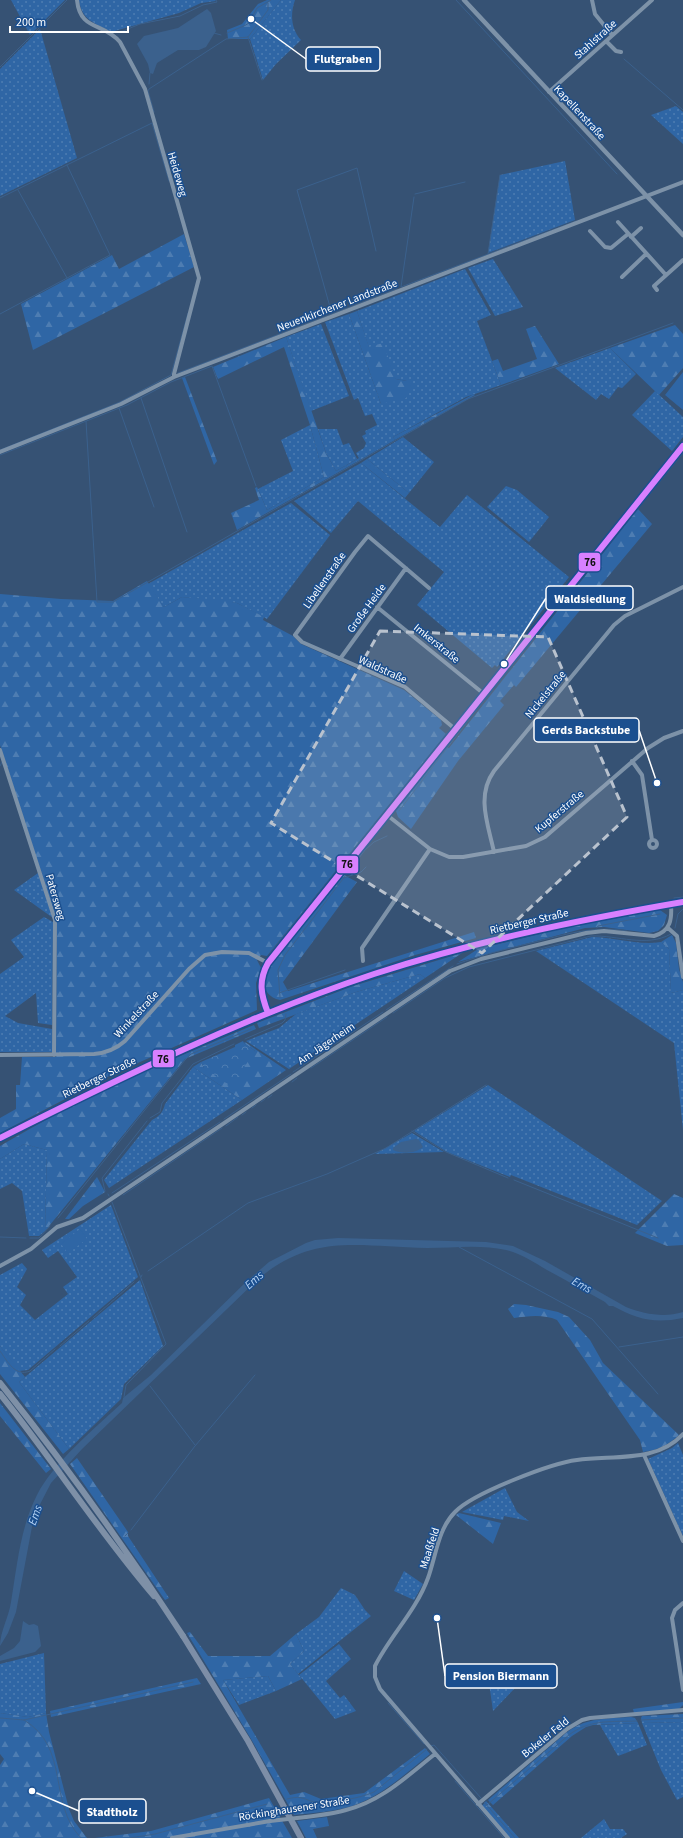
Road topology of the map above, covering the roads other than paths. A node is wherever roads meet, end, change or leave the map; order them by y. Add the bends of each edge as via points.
1 (77, 0) edge
2 (464, 0) edge
3 (592, 0) edge
4 (652, 0) edge
5 (612, 35) junction
6 (606, 41) junction
7 (621, 52) dead end
8 (549, 92) junction
9 (683, 182) edge
10 (646, 196) junction
11 (618, 222) dead end
12 (641, 228) dead end
13 (590, 231) dead end
14 (683, 235) edge
15 (629, 236) junction
16 (646, 254) junction
17 (683, 260) edge
18 (666, 275) junction
19 (622, 277) dead end
20 (657, 290) dead end
21 (174, 377) junction
22 (683, 446) edge
23 (0, 452) edge
24 (406, 568) junction
25 (683, 587) edge
26 (429, 588) dead end
27 (378, 607) junction
28 (296, 636) joint
29 (340, 659) junction
30 (484, 694) junction
31 (455, 729) junction
32 (683, 731) edge
33 (0, 750) edge
34 (632, 761) junction
35 (387, 815) junction
36 (652, 840) dead end
37 (430, 848) junction
38 (494, 852) junction
39 (683, 902) edge
40 (671, 904) junction
41 (668, 928) junction
42 (363, 960) dead end
43 (268, 963) junction
44 (683, 977) edge
45 (268, 1013) junction
46 (0, 1055) edge
47 (54, 1055) junction
48 (50, 1112) junction
49 (0, 1138) edge
50 (0, 1142) edge
51 (0, 1266) edge
52 (0, 1383) edge
53 (0, 1394) edge
54 (683, 1434) edge
55 (644, 1455) junction
56 (70, 1480) junction
57 (683, 1541) edge
58 (683, 1603) edge
59 (183, 1636) joint
60 (683, 1690) edge
61 (683, 1710) edge
62 (435, 1754) junction
63 (478, 1804) junction
64 (172, 1838) edge
65 (301, 1838) edge
66 (508, 1838) edge

1 - 21 street, Heideweg via 78,11 83,19 116,37 120,42 145,89 199,278
2 - 8 street, Kapellenstraße
3 - 5 street via 595,14
4 - 5 street, Stahlstraße
5 - 6 street, Stahlstraße
6 - 7 street
6 - 8 street, Stahlstraße
8 - 10 street, Kapellenstraße
9 - 10 street, Neuenkirchener Landstraße
10 - 14 street, Kapellenstraße
10 - 21 street, Neuenkirchener Landstraße
11 - 15 street
12 - 15 street
13 - 15 street via 605,247 611,248
15 - 16 street
16 - 18 street
16 - 19 street
17 - 18 street
18 - 20 street via 654,286
21 - 23 street, Neuenkirchener Landstraße via 121,404
22 - 30 street
24 - 26 street
24 - 27 street, Große Heide
24 - 28 street, Libellenstraße via 368,536
25 - 38 street, Nickelstraße via 614,624 494,771 486,784 483,796
27 - 29 street, Große Heide
27 - 30 street, Imkerstraße
28 - 29 street, Waldstraße via 302,642
29 - 31 street, Waldstraße via 405,688
30 - 31 street
31 - 35 street
32 - 34 street, Kupferstraße via 664,738
33 - 47 street, Patersweg via 55,920
34 - 36 street via 642,775
34 - 38 street, Kupferstraße via 545,837 526,846
35 - 37 street, Kupferstraße
35 - 43 street
37 - 38 street, Kupferstraße via 455,858
37 - 42 street via 362,948
39 - 40 main road, Rietberger Straße
40 - 41 street via 672,916
40 - 45 main road, Rietberger Straße via 573,921 499,938 368,976
41 - 44 street via 677,936
41 - 51 street, Am Jägerheim via 660,935 649,937 604,931 586,933 457,967 83,1218 61,1224 31,1249
43 - 45 street via 263,969 260,983
43 - 47 street, Winkelstraße via 249,954 222,952 205,955 192,965 118,1046 100,1054
45 - 48 main road, Rietberger Straße via 143,1066
46 - 47 street, Winkelstraße
48 - 49 main road, Rietberger Straße
48 - 50 main road, Rietberger Straße
52 - 56 highway via 53,1451
53 - 56 highway
54 - 55 street, Maaßfeld via 670,1445
55 - 57 street
55 - 62 street, Maaßfeld via 576,1460 519,1477 470,1501 455,1512 445,1525 427,1580 416,1603 377,1662 374,1671 380,1689
56 - 59 highway via 152,1587
58 - 60 street via 675,1610 672,1618
59 - 65 main road via 248,1741
61 - 63 street, Bokeler Feld via 582,1720 567,1729
62 - 63 street
62 - 64 street, Röckinghausener Straße, bridge via 390,1790 347,1810
63 - 66 street

